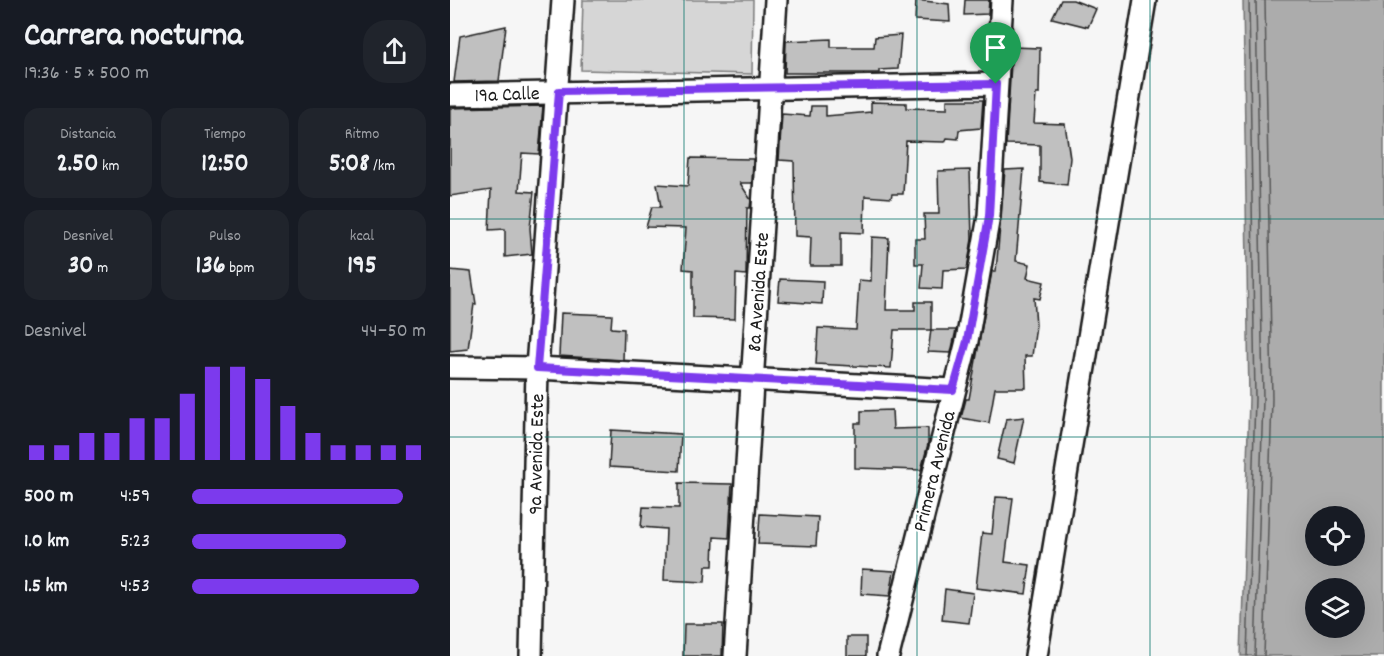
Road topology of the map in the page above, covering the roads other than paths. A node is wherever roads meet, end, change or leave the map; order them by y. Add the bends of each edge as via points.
1 (563, 0) edge
2 (776, 0) edge
3 (1002, 0) edge
4 (1145, 0) edge
5 (996, 84) junction
6 (770, 89) junction
7 (559, 91) junction
8 (450, 95) edge
9 (450, 367) edge
10 (537, 368) junction
11 (752, 380) junction
12 (953, 390) junction
13 (531, 656) edge
14 (735, 656) edge
15 (888, 656) edge
16 (1036, 656) edge

1 - 7 street, 9a Avenida Este
2 - 6 street, 8a Avenida Este
3 - 5 street, Primera Avenida
4 - 16 street
5 - 6 street, 19a Calle
5 - 12 street, Primera Avenida via 989,216 967,341
6 - 7 street, 19a Calle
6 - 11 street, 8a Avenida Este
7 - 8 street, 19a Calle
7 - 10 street, 9a Avenida Este
9 - 10 street
10 - 11 street
10 - 13 street, 9a Avenida Este
11 - 12 street
11 - 14 street, 8a Avenida Este
12 - 15 street, Primera Avenida

